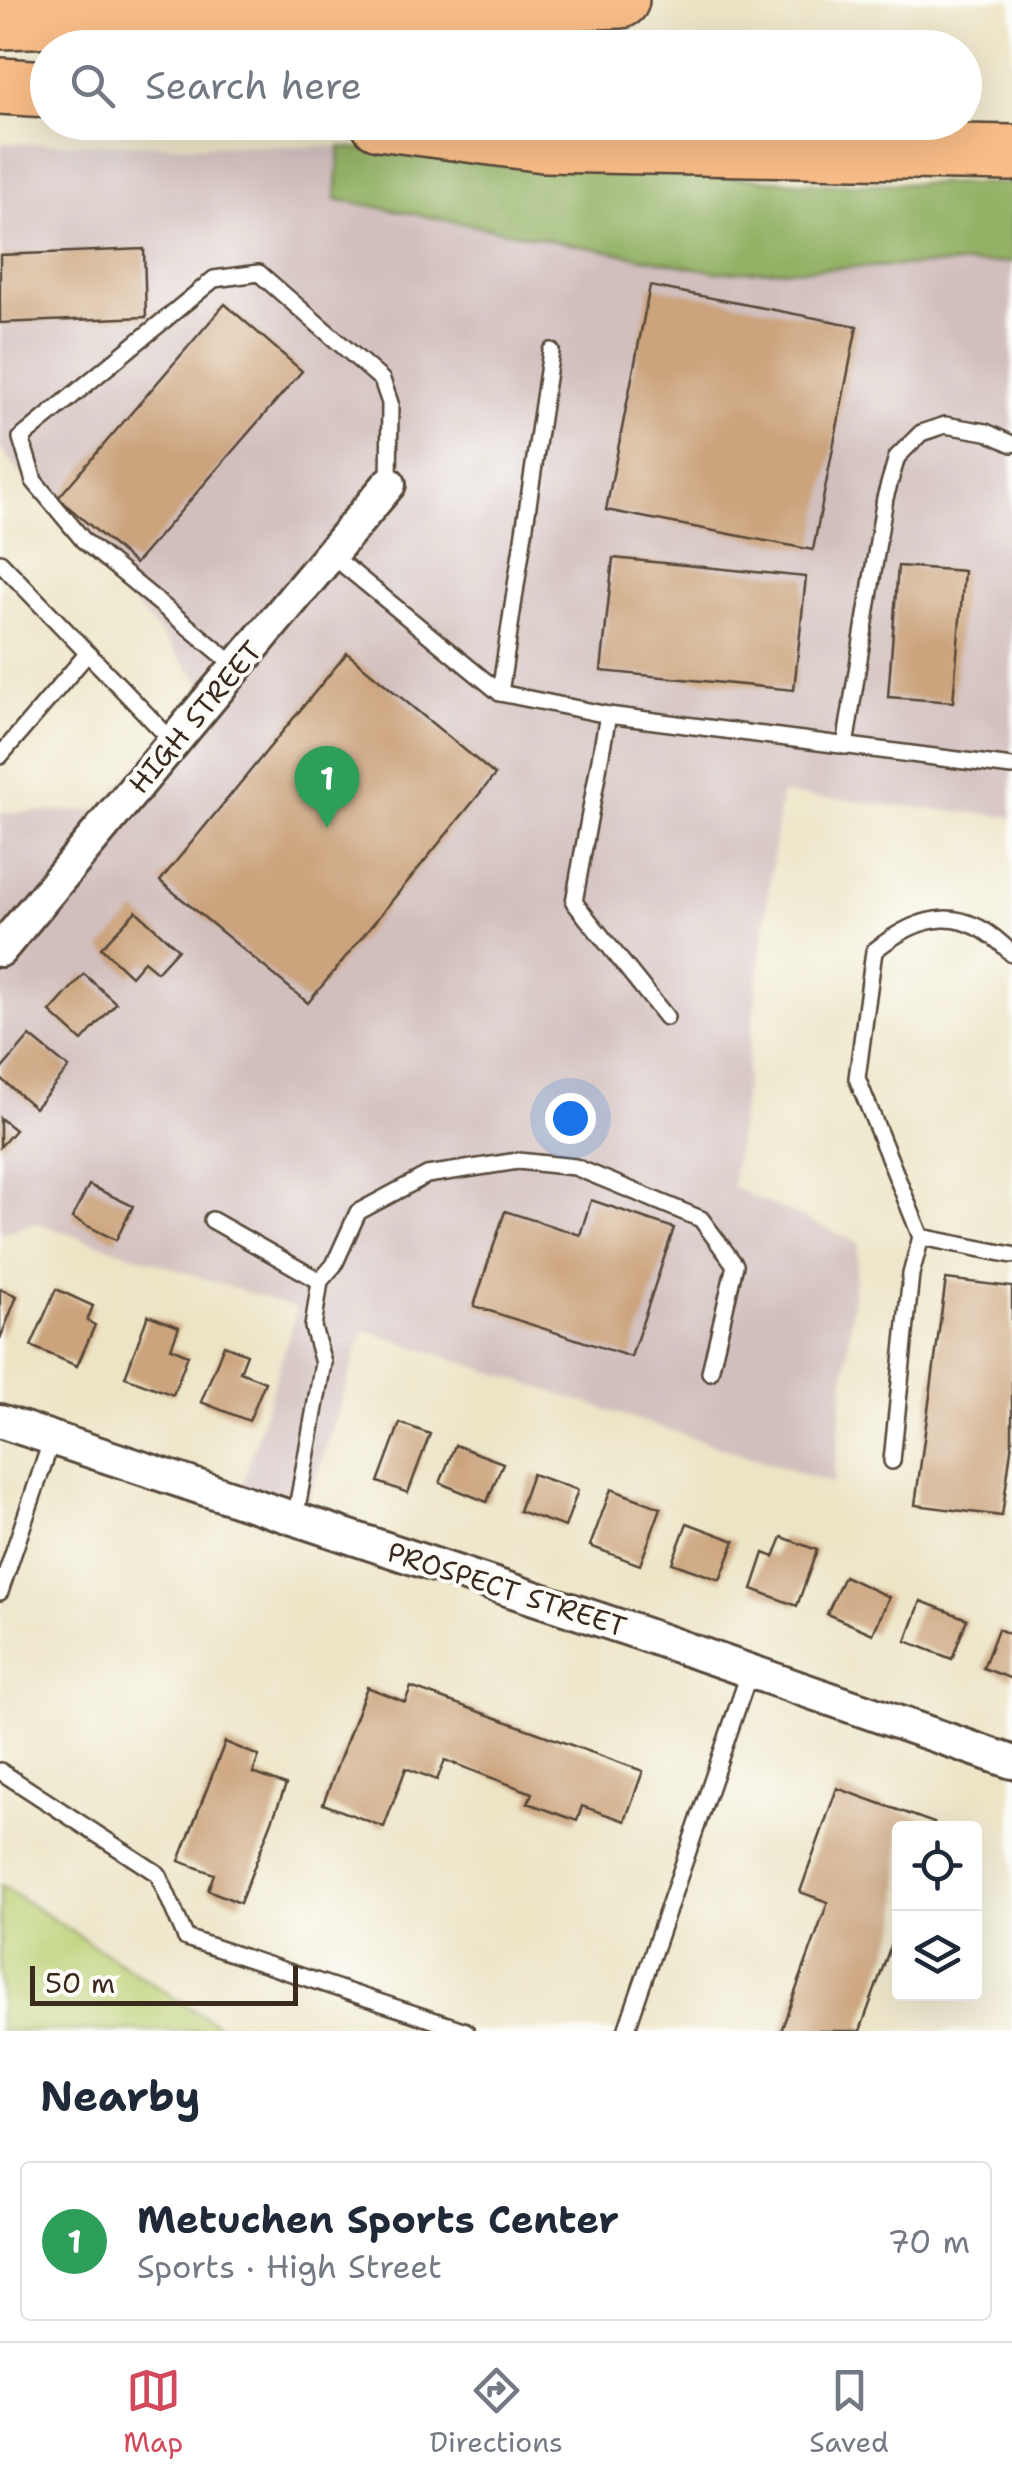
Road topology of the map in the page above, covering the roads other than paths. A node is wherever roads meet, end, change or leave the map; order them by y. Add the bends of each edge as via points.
1 (621, 0) edge
2 (0, 21) edge
3 (0, 86) edge
4 (30, 88) edge
5 (514, 140) edge
6 (1012, 153) edge
7 (551, 351) dead end
8 (1012, 444) edge
9 (389, 484) joint
10 (330, 553) junction
11 (0, 562) edge
12 (87, 654) junction
13 (238, 668) junction
14 (500, 693) junction
15 (608, 715) junction
16 (174, 744) junction
17 (845, 746) junction
18 (0, 756) edge
19 (1012, 767) edge
20 (0, 950) edge
21 (1012, 954) edge
22 (666, 1018) dead end
23 (212, 1220) dead end
24 (921, 1237) junction
25 (1012, 1254) edge
26 (320, 1282) junction
27 (710, 1372) dead end
28 (0, 1421) edge
29 (52, 1439) junction
30 (892, 1461) dead end
31 (295, 1518) junction
32 (0, 1592) edge
33 (750, 1671) junction
34 (1012, 1762) edge
35 (0, 1771) edge
36 (466, 2031) edge
37 (626, 2031) edge

1 - 2 highway
3 - 4 highway
5 - 6 highway
7 - 14 lane
8 - 17 lane via 945,425 921,433 897,458
9 - 10 street, HIGH STREET
9 - 13 lane via 390,402 382,380 260,273 214,279 21,438 34,481 84,542
10 - 13 street, HIGH STREET
10 - 14 lane
11 - 12 lane
12 - 16 lane
12 - 18 lane
13 - 16 street, HIGH STREET
14 - 15 lane
15 - 17 lane
15 - 22 lane via 574,902
16 - 20 street, HIGH STREET
17 - 19 lane
21 - 24 lane via 984,931 938,916 900,930 874,951 857,1078
23 - 26 lane
24 - 25 lane
24 - 30 lane via 911,1274
26 - 27 lane via 358,1212 427,1175 518,1160 575,1168 701,1218 735,1266
26 - 31 lane via 313,1327 322,1363
28 - 29 street, PROSPECT STREET
29 - 31 street, PROSPECT STREET
29 - 32 lane
31 - 33 street, PROSPECT STREET
33 - 34 street, PROSPECT STREET
33 - 37 lane
35 - 36 lane via 158,1874 186,1938

